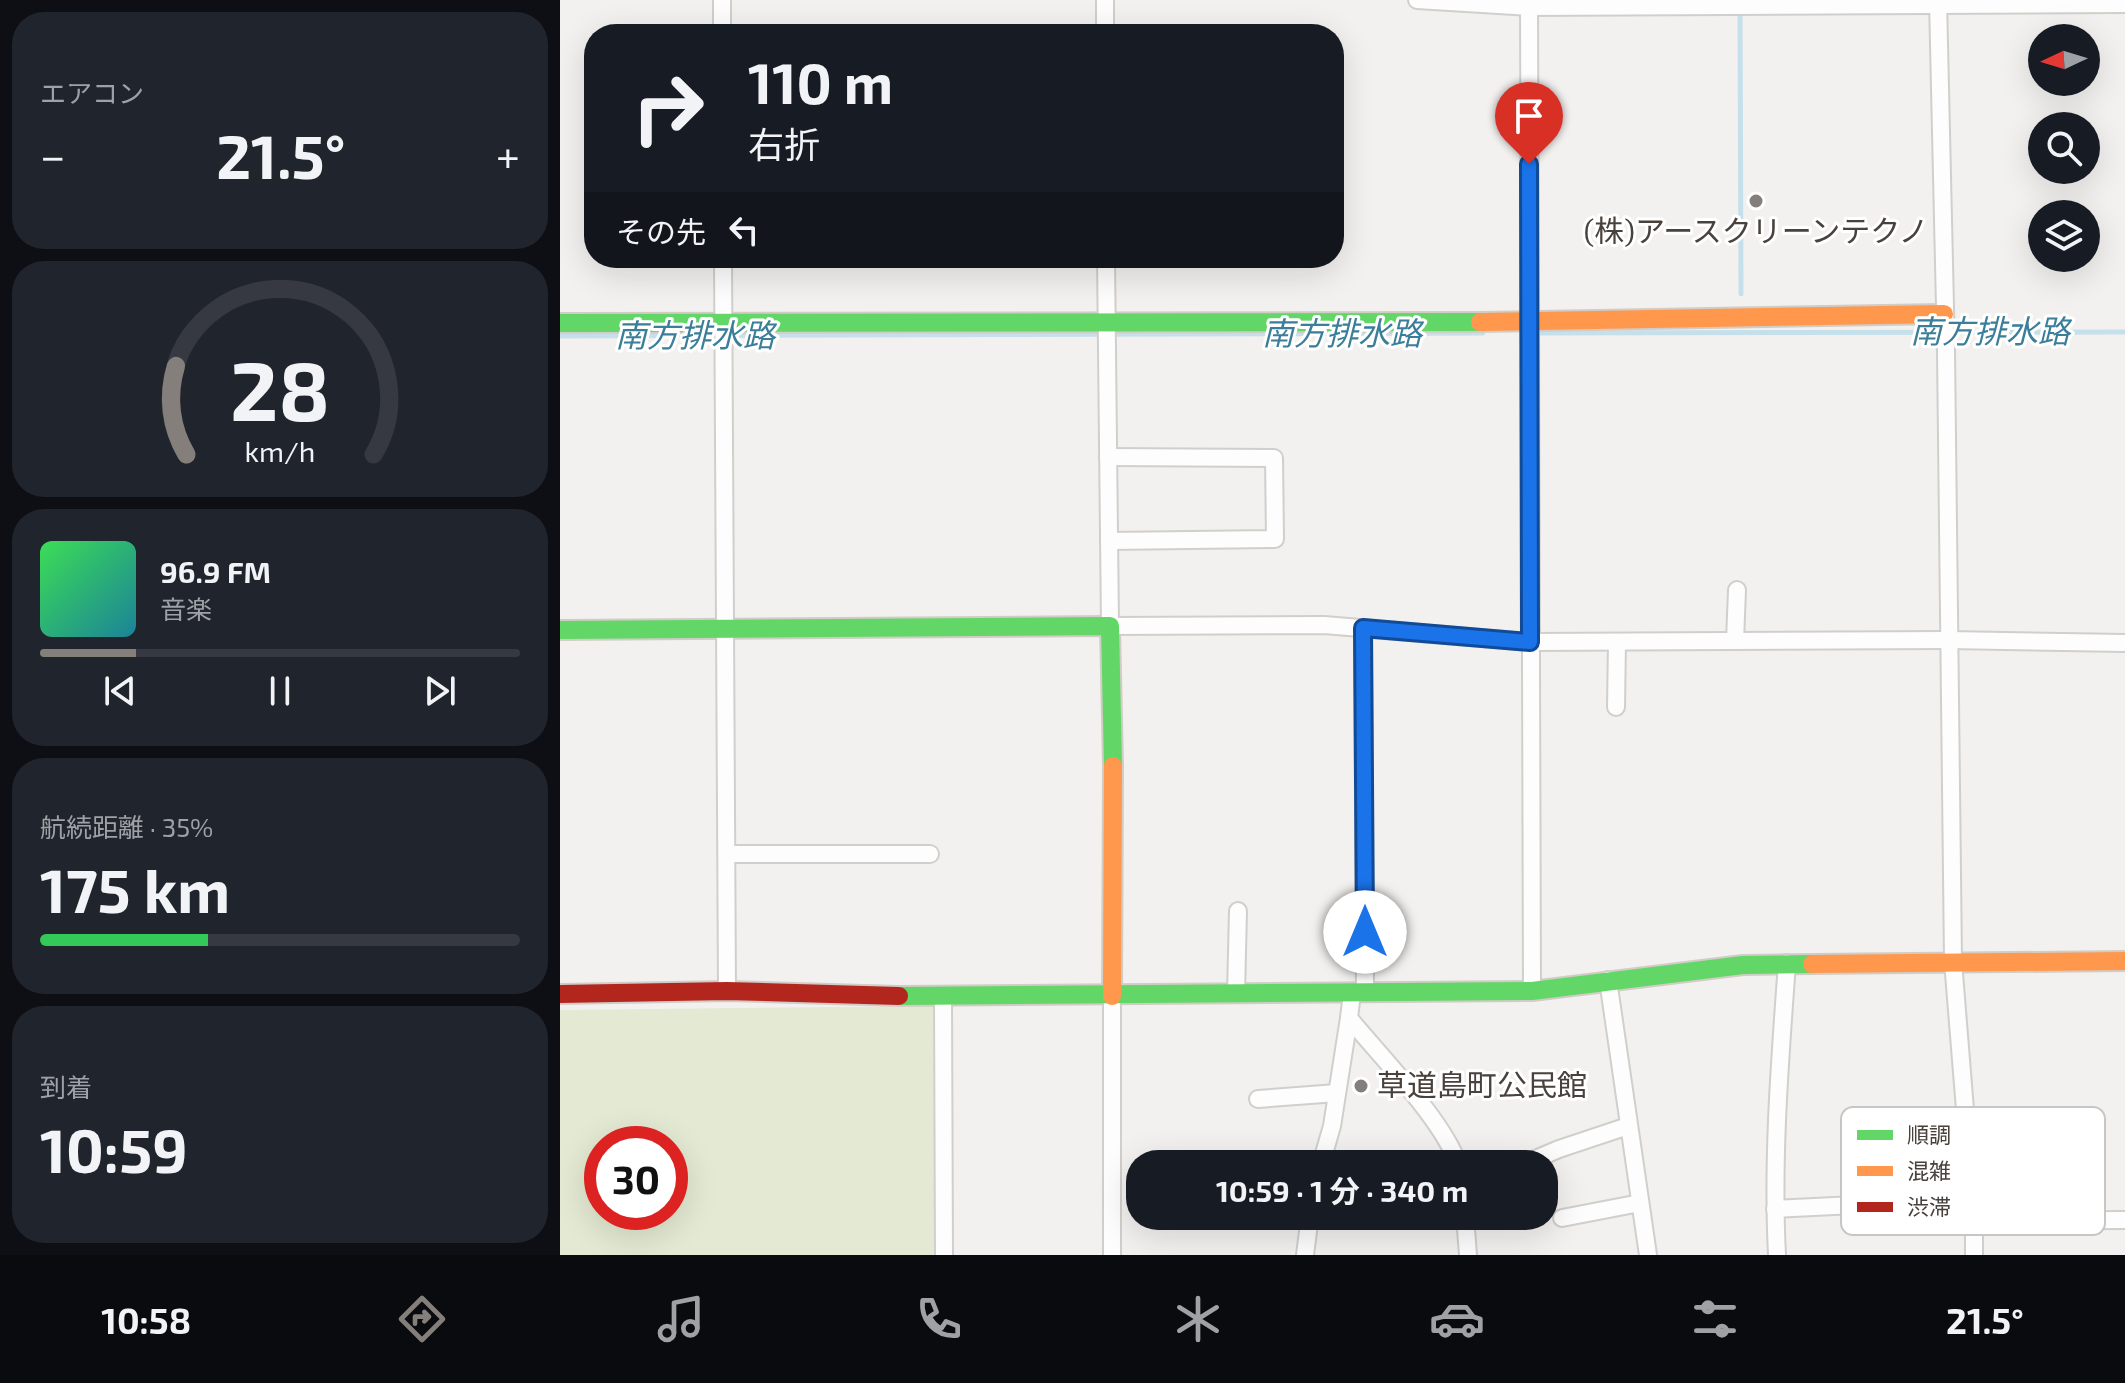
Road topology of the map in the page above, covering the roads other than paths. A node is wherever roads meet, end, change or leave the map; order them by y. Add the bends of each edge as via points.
1 (722, 0) edge
2 (1105, 0) edge
3 (1417, 0) edge
4 (1938, 2) edge
5 (1529, 3) edge
6 (2125, 4) edge
7 (722, 24) edge
8 (1105, 24) edge
9 (723, 268) edge
10 (1106, 268) edge
11 (1944, 316) junction
12 (560, 323) edge
13 (1106, 323) junction
14 (1530, 323) junction
15 (724, 324) junction
16 (1108, 457) junction
17 (1109, 541) junction
18 (1737, 590) dead end
19 (1110, 626) junction
20 (1363, 628) junction
21 (725, 629) junction
22 (560, 630) edge
23 (1948, 640) junction
24 (1735, 641) junction
25 (1530, 642) junction
26 (1617, 642) junction
27 (2125, 643) edge
28 (1616, 707) dead end
29 (727, 854) junction
30 (930, 854) dead end
31 (1238, 911) dead end
32 (1953, 961) junction
33 (2125, 961) edge
34 (1787, 963) junction
35 (1608, 980) junction
36 (727, 991) junction
37 (1532, 991) junction
38 (1359, 993) junction
39 (560, 994) edge
40 (1236, 994) junction
41 (1112, 996) junction
42 (943, 997) junction
43 (1349, 1018) junction
44 (1337, 1093) junction
45 (1258, 1099) dead end
46 (1965, 1107) edge
47 (1628, 1126) junction
48 (1325, 1150) edge
49 (1452, 1150) edge
50 (1557, 1150) edge
51 (1640, 1203) junction
52 (1841, 1206) edge
53 (1775, 1209) junction
54 (1562, 1218) dead end
55 (2105, 1220) edge
56 (2125, 1220) edge
57 (1308, 1230) edge
58 (1466, 1230) edge
59 (944, 1255) edge
60 (1112, 1255) edge
61 (1305, 1255) edge
62 (1468, 1255) edge
63 (1648, 1255) edge
64 (1777, 1255) edge

1 - 7 street
2 - 8 street
3 - 5 street
4 - 5 street
4 - 6 street
4 - 11 street
5 - 14 street
9 - 15 street
10 - 13 street
11 - 14 street
11 - 23 street
12 - 15 street
13 - 14 street
13 - 15 street
13 - 16 street
14 - 25 street
15 - 21 street
16 - 17 street
16 - 17 street via 1274,458 1275,539
17 - 19 street
18 - 24 street
19 - 20 street
19 - 21 street
19 - 41 street
20 - 25 street
20 - 38 street
21 - 22 street
21 - 29 street
23 - 24 street
23 - 27 street
23 - 32 street
24 - 26 street
25 - 26 street
25 - 37 street
26 - 28 street
29 - 30 street
29 - 36 street
31 - 40 street
32 - 33 street
32 - 34 street
32 - 46 street
34 - 35 street
34 - 53 street
35 - 37 street
35 - 47 street
36 - 39 street
36 - 42 street
37 - 38 street
38 - 40 street
38 - 43 street
40 - 41 street
41 - 42 street
41 - 60 street
42 - 59 street
43 - 44 street
43 - 49 street
44 - 45 street
44 - 48 street
47 - 50 street
47 - 51 street
51 - 54 street
51 - 63 street
52 - 53 street
53 - 64 street
55 - 56 street
57 - 61 street
58 - 62 street

